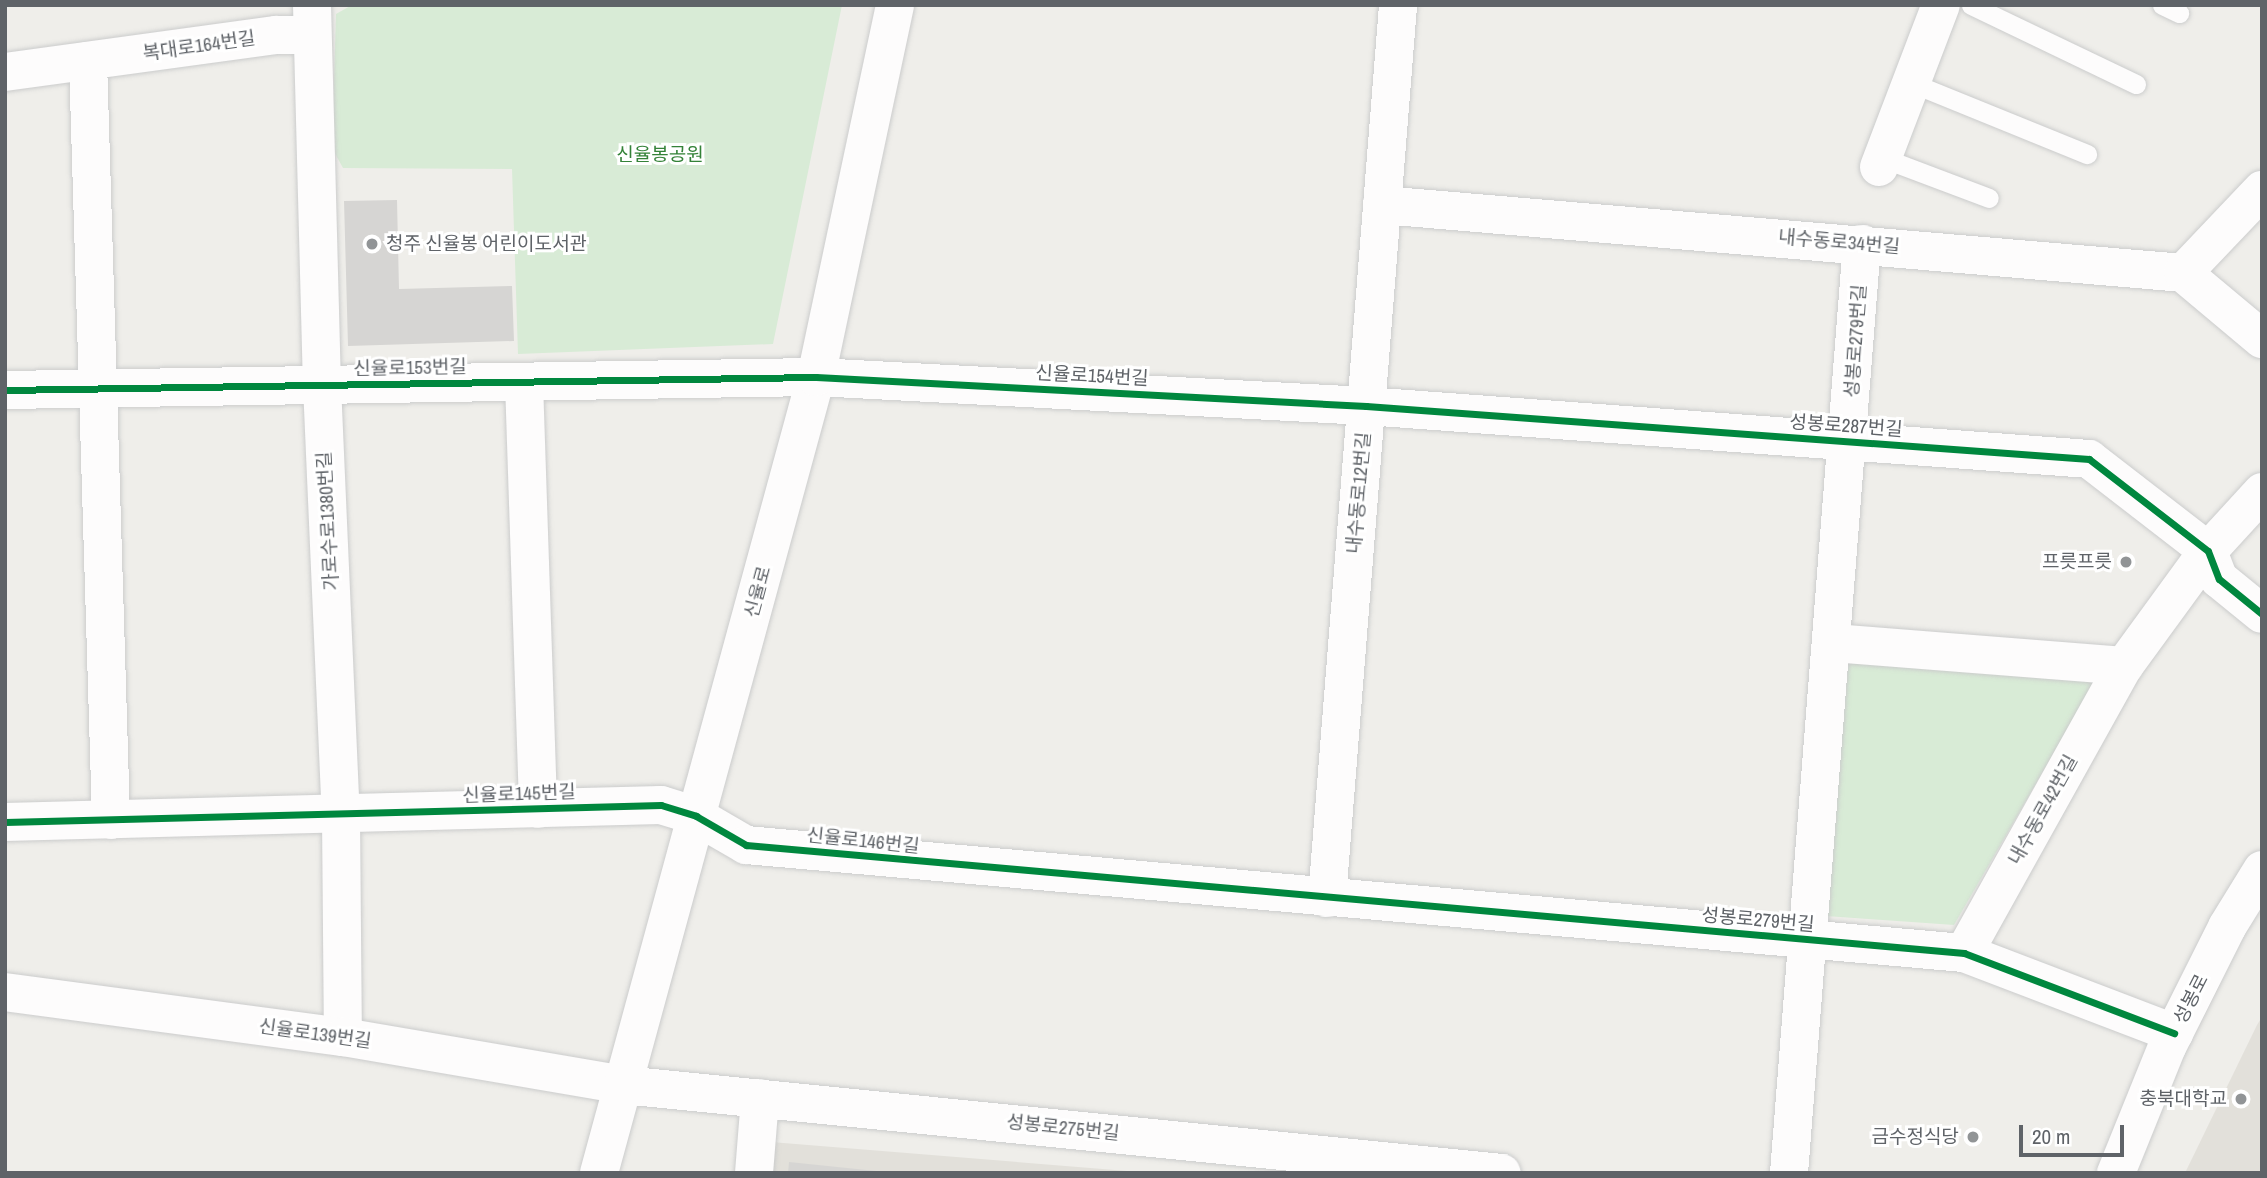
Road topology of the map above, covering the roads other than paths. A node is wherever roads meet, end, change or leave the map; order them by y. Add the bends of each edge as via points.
1 (895, 5) edge
2 (1398, 5) edge
3 (1941, 5) edge
4 (1971, 5) edge
5 (312, 20) edge
6 (88, 61) junction
7 (5, 72) edge
8 (1912, 83) junction
9 (2136, 84) dead end
10 (2087, 155) dead end
11 (1881, 162) joint
12 (2262, 190) edge
13 (1989, 198) dead end
14 (1382, 205) junction
15 (1863, 244) junction
16 (2183, 273) junction
17 (2262, 339) edge
18 (816, 377) junction
19 (524, 382) junction
20 (322, 385) junction
21 (98, 389) junction
22 (5, 390) edge
23 (1366, 406) junction
24 (1850, 443) junction
25 (2262, 492) edge
26 (2208, 551) junction
27 (2262, 614) edge
28 (1833, 643) junction
29 (2124, 667) junction
30 (538, 809) junction
31 (696, 816) junction
32 (341, 817) junction
33 (110, 820) junction
34 (5, 822) edge
35 (2262, 870) edge
36 (1327, 898) junction
37 (1808, 940) junction
38 (1964, 953) junction
39 (5, 992) edge
40 (2174, 1033) junction
41 (343, 1037) junction
42 (623, 1085) junction
43 (760, 1098) junction
44 (1400, 1167) edge
45 (599, 1173) edge
46 (754, 1173) edge
47 (1502, 1173) edge
48 (1789, 1173) edge
49 (2116, 1173) edge

1 - 18 street, 신율로
2 - 14 street, 내수동로12번길
3 - 8 street
4 - 9 lane
5 - 6 street, 복대로164번길 via 276,35
5 - 20 street, 가로수로1380번길
6 - 7 street, 복대로164번길
6 - 21 street
8 - 10 lane
8 - 11 street
11 - 13 lane
12 - 16 street
14 - 15 street, 내수동로34번길
14 - 23 street, 내수동로12번길
15 - 16 street, 내수동로34번길
15 - 24 street, 성봉로279번길
16 - 17 street
18 - 19 street, 신율로153번길
18 - 23 street, 신율로154번길
18 - 31 street, 신율로
19 - 20 street, 신율로153번길
19 - 30 street, 신율로145번길
20 - 21 street, 신율로153번길
20 - 32 street, 가로수로1380번길
21 - 22 street, 신율로153번길
21 - 33 street
23 - 24 street, 성봉로287번길
23 - 36 street, 내수동로12번길
24 - 26 street, 성봉로287번길 via 2089,459
24 - 28 street, 성봉로279번길
25 - 26 street, 내수동로42번길
26 - 27 street, 성봉로287번길 via 2219,579
26 - 29 street, 내수동로42번길
28 - 29 street
28 - 37 street, 성봉로279번길
29 - 38 street, 내수동로42번길
30 - 31 street, 신율로145번길 via 661,805
30 - 32 street, 신율로145번길
31 - 36 street, 신율로146번길 via 746,845
31 - 42 street, 신율로
32 - 33 street, 신율로145번길
32 - 41 street, 가로수로1380번길
33 - 34 street, 신율로145번길
35 - 40 street, 성봉로 via 2227,927
36 - 37 street, 성봉로279번길
37 - 38 street, 성봉로279번길
37 - 48 street, 성봉로279번길
38 - 40 street, 성봉로279번길
39 - 41 street, 신율로139번길
40 - 49 street, 성봉로
41 - 42 street, 신율로139번길
42 - 43 street, 성봉로275번길
42 - 45 street, 신율로
43 - 44 street, 성봉로275번길
43 - 46 street
44 - 47 street, 성봉로275번길

